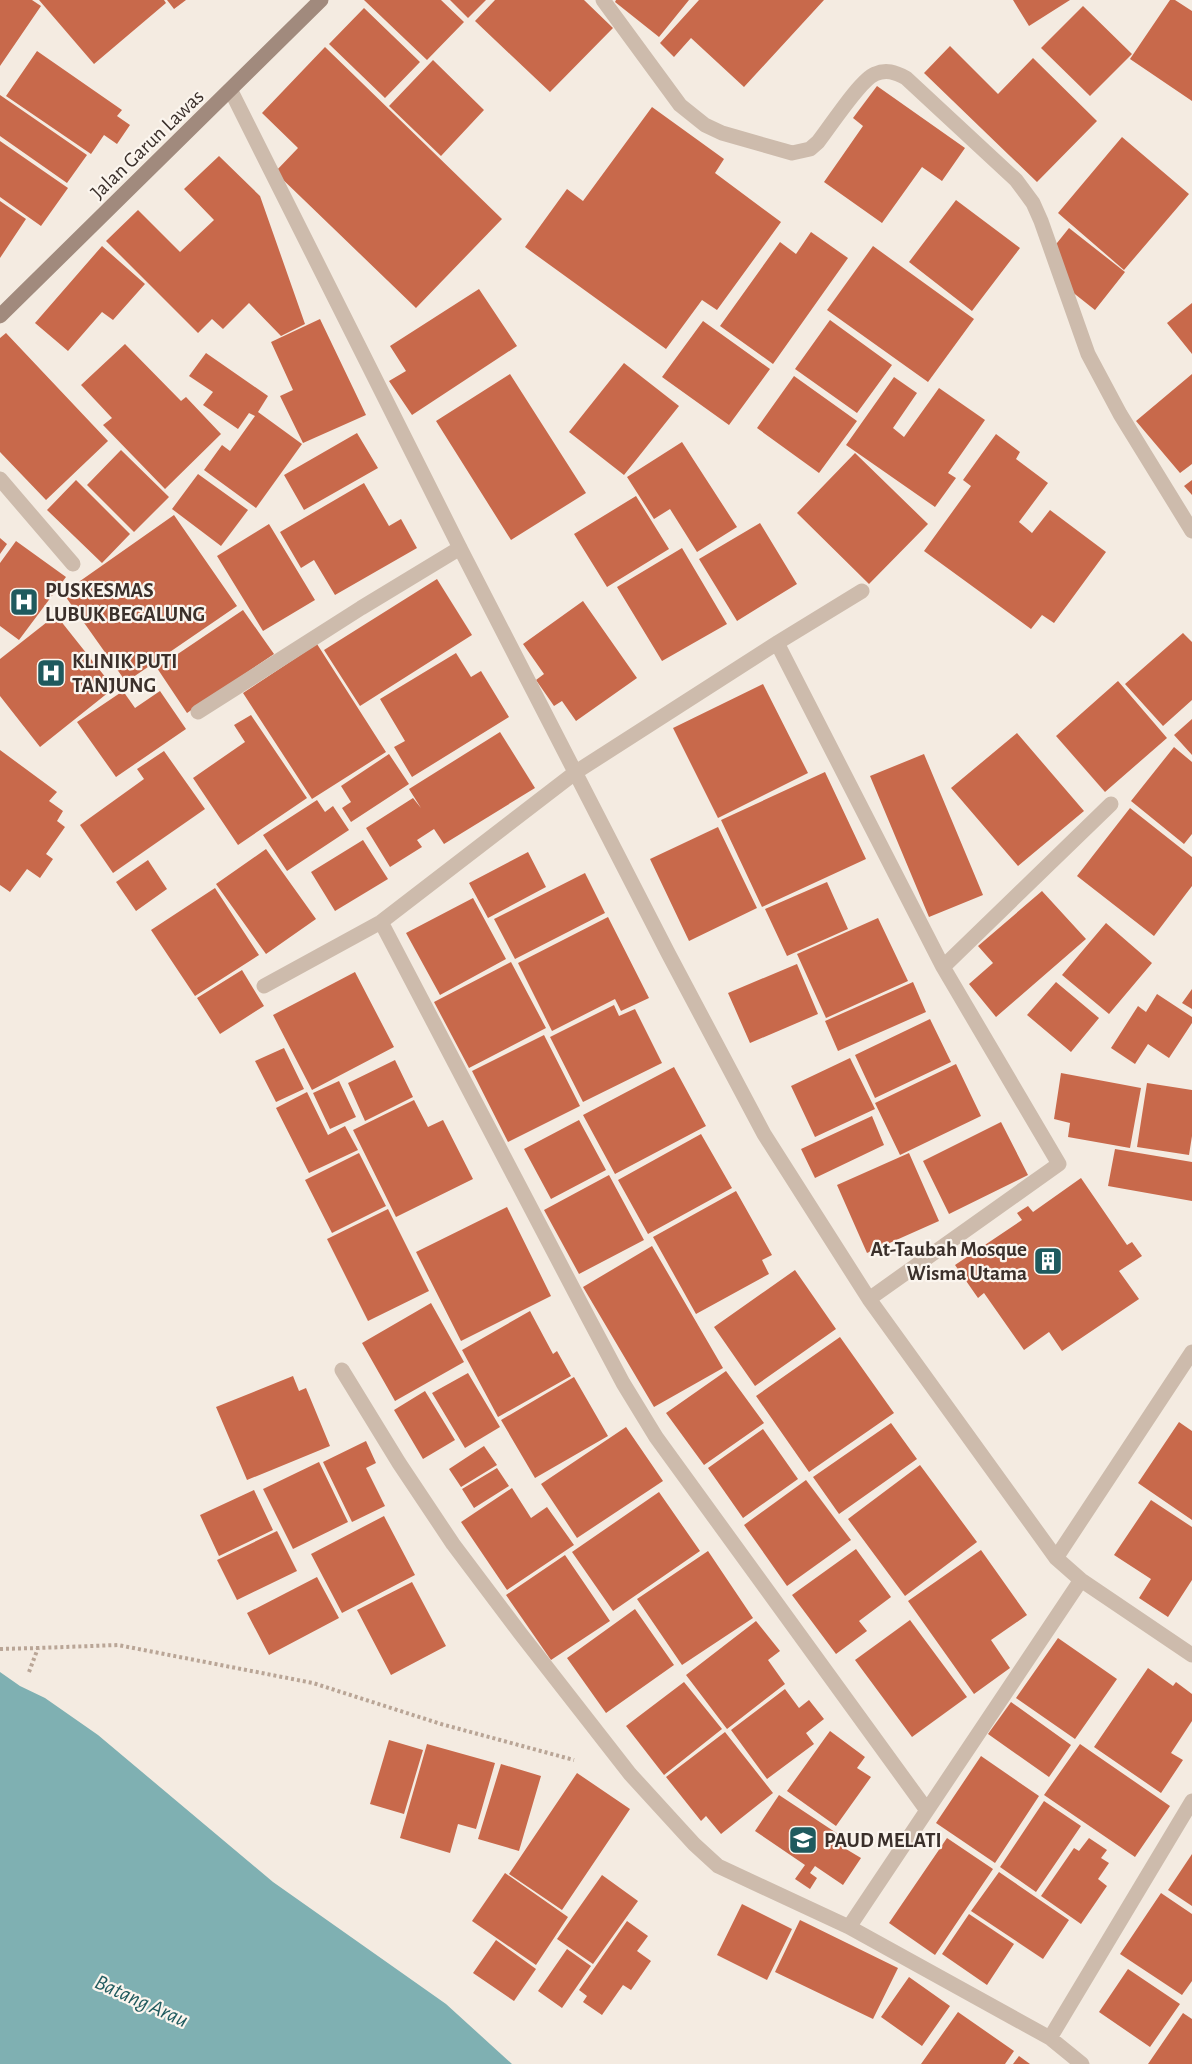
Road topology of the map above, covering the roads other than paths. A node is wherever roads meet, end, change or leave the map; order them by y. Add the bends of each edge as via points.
1 (321, 0) edge
2 (603, 0) edge
3 (231, 91) junction
4 (0, 316) edge
5 (0, 478) edge
6 (1192, 531) edge
7 (460, 548) junction
8 (73, 564) dead end
9 (862, 591) dead end
10 (777, 643) junction
11 (198, 712) dead end
12 (576, 771) junction
13 (1111, 804) dead end
14 (381, 922) junction
15 (943, 967) junction
16 (264, 986) dead end
17 (869, 1299) junction
18 (1192, 1352) edge
19 (342, 1370) dead end
20 (1186, 1372) edge
21 (1056, 1558) junction
22 (1081, 1580) junction
23 (1192, 1655) edge
24 (1192, 1801) edge
25 (926, 1809) junction
26 (849, 1927) junction
27 (1050, 2038) junction
28 (1082, 2064) edge

1 - 3 main road, Jalan Garun Lawas
2 - 6 street via 692,116 722,133 792,153 810,149 818,142 869,76 886,71 906,78 1016,180 1033,203 1088,354
3 - 4 main road, Jalan Garun Lawas
3 - 7 street
5 - 8 street
7 - 11 street
7 - 12 street
9 - 10 street
10 - 12 street
10 - 15 street
12 - 14 street
12 - 17 street via 764,1134
13 - 15 street
14 - 16 street
14 - 25 street via 650,1428
15 - 17 street via 1059,1164
17 - 21 street
18 - 20 street
19 - 26 street via 453,1544 630,1774 718,1866
20 - 21 street
21 - 22 street
22 - 23 street
22 - 25 street
24 - 27 street
25 - 26 street
26 - 27 street
27 - 28 street

